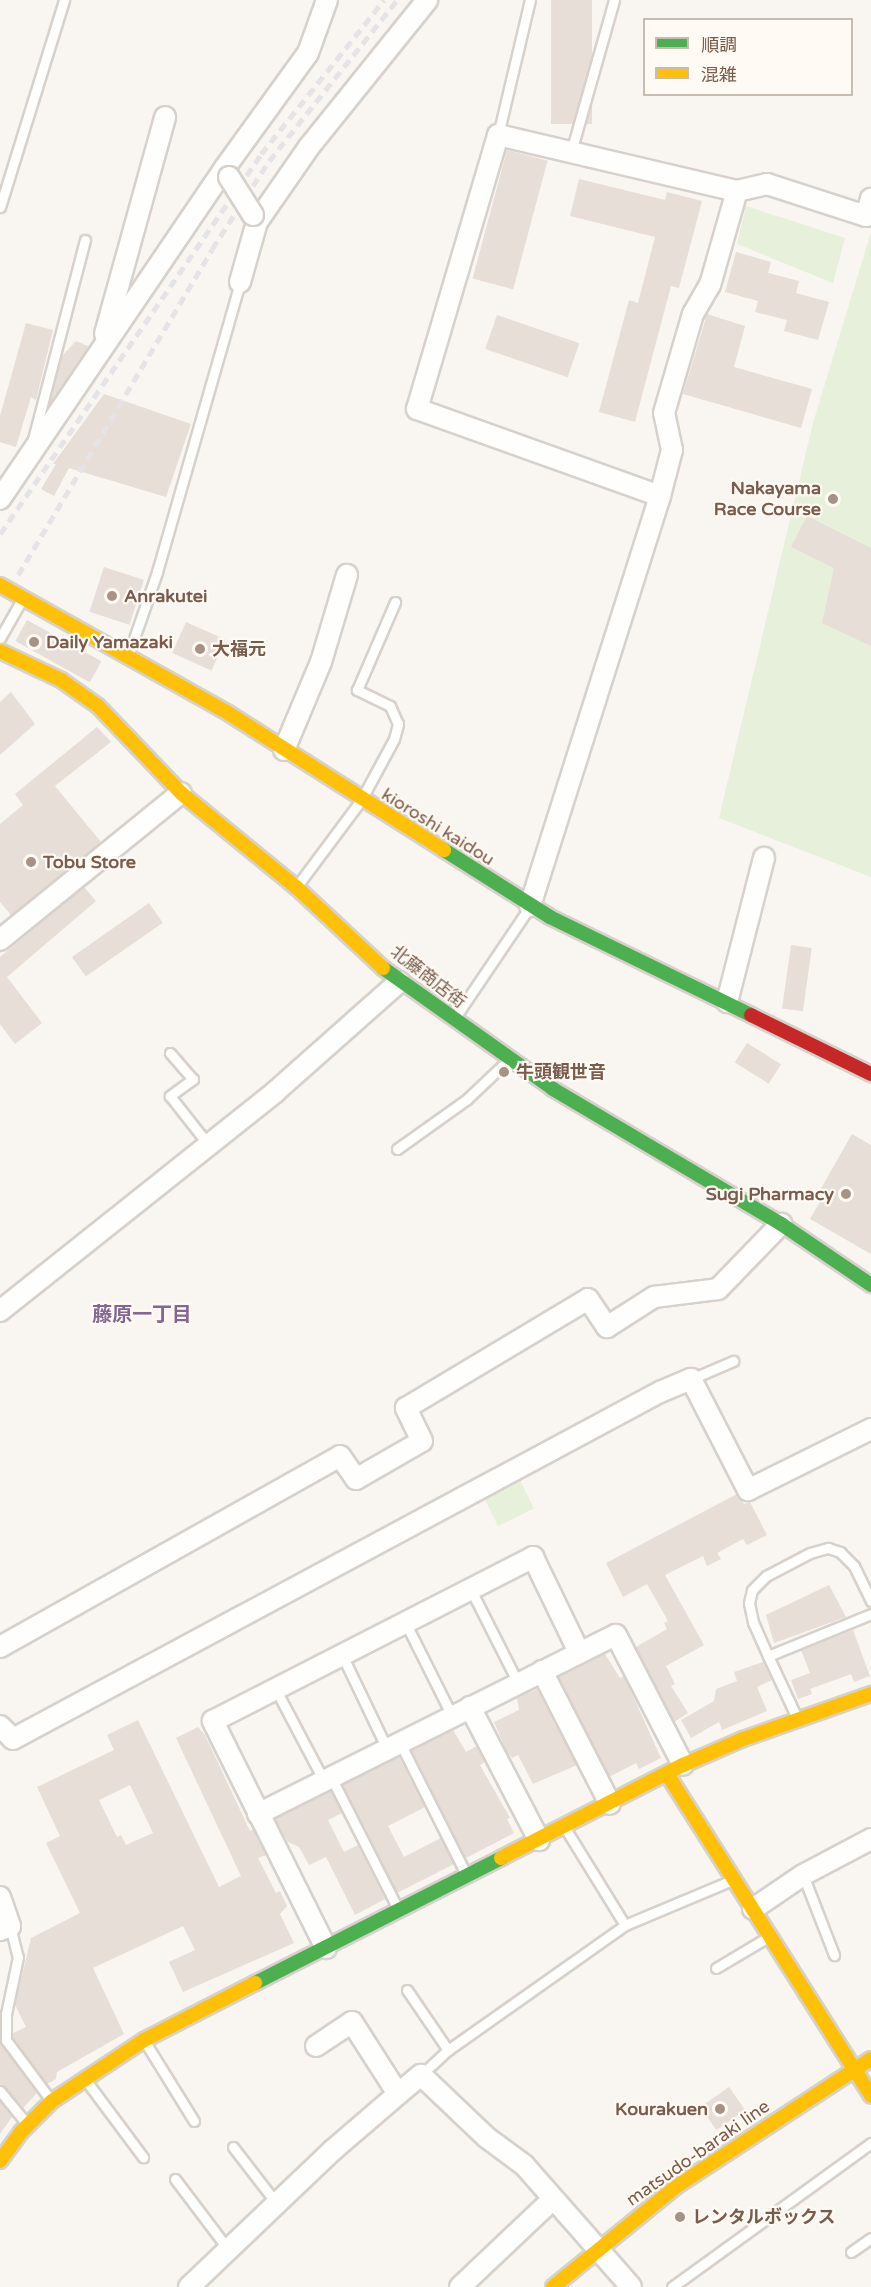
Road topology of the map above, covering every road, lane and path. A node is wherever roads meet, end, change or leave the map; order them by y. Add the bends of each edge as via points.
1 (64, 0) edge
2 (327, 0) edge
3 (427, 0) edge
4 (530, 0) edge
5 (614, 0) edge
6 (165, 117) dead end
7 (498, 135) junction
8 (572, 152) junction
9 (226, 173) junction
10 (737, 191) junction
11 (871, 199) edge
12 (0, 207) edge
13 (255, 218) junction
14 (85, 240) dead end
15 (240, 282) joint
16 (100, 351) junction
17 (30, 457) junction
18 (660, 496) junction
19 (0, 499) edge
20 (347, 575) dead end
21 (0, 585) edge
22 (23, 597) junction
23 (395, 602) dead end
24 (0, 638) edge
25 (0, 651) edge
26 (128, 655) junction
27 (284, 750) junction
28 (181, 793) junction
29 (361, 800) junction
30 (764, 858) dead end
31 (296, 887) junction
32 (530, 906) junction
33 (0, 940) edge
34 (399, 982) junction
35 (727, 1002) junction
36 (453, 1021) junction
37 (170, 1053) dead end
38 (509, 1059) junction
39 (871, 1074) edge
40 (207, 1143) junction
41 (397, 1149) dead end
42 (781, 1224) junction
43 (871, 1285) edge
44 (0, 1311) edge
45 (733, 1361) dead end
46 (691, 1379) junction
47 (871, 1429) edge
48 (471, 1590) junction
49 (871, 1600) edge
50 (871, 1614) edge
51 (406, 1624) junction
52 (0, 1647) edge
53 (579, 1652) junction
54 (768, 1656) junction
55 (343, 1658) junction
56 (542, 1671) junction
57 (518, 1683) junction
58 (276, 1690) junction
59 (871, 1694) edge
60 (461, 1712) junction
61 (797, 1718) junction
62 (0, 1726) edge
63 (394, 1746) junction
64 (675, 1770) junction
65 (327, 1779) junction
66 (610, 1804) junction
67 (258, 1814) junction
68 (564, 1827) junction
69 (539, 1840) junction
70 (869, 1844) edge
71 (803, 1875) junction
72 (468, 1876) junction
73 (734, 1879) junction
74 (0, 1897) edge
75 (753, 1909) junction
76 (399, 1912) junction
77 (625, 1925) junction
78 (5, 1928) edge
79 (770, 1936) junction
80 (326, 1948) junction
81 (834, 1955) dead end
82 (716, 1968) dead end
83 (407, 1990) dead end
84 (144, 2040) junction
85 (316, 2046) dead end
86 (448, 2050) junction
87 (871, 2059) edge
88 (854, 2069) junction
89 (421, 2075) junction
90 (83, 2077) junction
91 (0, 2091) edge
92 (398, 2094) junction
93 (871, 2096) edge
94 (52, 2101) junction
95 (194, 2121) dead end
96 (28, 2125) junction
97 (871, 2143) edge
98 (233, 2147) dead end
99 (143, 2157) dead end
100 (0, 2161) edge
101 (175, 2179) dead end
102 (553, 2199) junction
103 (278, 2204) junction
104 (871, 2238) edge
105 (598, 2247) junction
106 (228, 2249) junction
107 (851, 2252) dead end
108 (198, 2284) edge
109 (460, 2287) edge
110 (553, 2287) edge
111 (631, 2287) edge
112 (672, 2287) edge

1 - 12 lane
2 - 9 street via 308,53
3 - 13 street
4 - 7 lane
5 - 8 lane
6 - 16 street
7 - 8 street
7 - 18 street via 417,409
8 - 10 street
9 - 13 street, bridge
9 - 16 street
10 - 11 street via 767,184 866,216
10 - 18 street via 710,285 693,314 664,413 672,450
13 - 15 street
14 - 17 lane via 32,434
15 - 26 lane via 157,572
16 - 17 street
17 - 19 street
18 - 32 street
20 - 27 street via 321,662
21 - 22 street, kioroshi kaidou
22 - 24 lane
22 - 26 street, kioroshi kaidou
23 - 29 lane via 357,690 390,705 398,724
25 - 28 street, 北藤商店街 via 62,680 98,706
26 - 27 street, kioroshi kaidou
27 - 29 street, kioroshi kaidou
28 - 31 street, 北藤商店街
28 - 33 street
29 - 31 lane
29 - 32 street, kioroshi kaidou
30 - 35 street
31 - 34 street, 北藤商店街
32 - 35 street, kioroshi kaidou via 626,957
32 - 36 lane
34 - 36 street, 北藤商店街
34 - 40 street via 275,1092
35 - 39 street, kioroshi kaidou
36 - 38 street, 北藤商店街
37 - 40 lane via 193,1079 170,1096
38 - 41 lane via 467,1098
38 - 42 street, 北藤商店街
40 - 44 street
42 - 43 street, 北藤商店街
42 - 52 street via 718,1289 654,1297 607,1327 588,1299 406,1408 422,1441 356,1479 340,1456
45 - 46 lane
46 - 47 street via 748,1490
46 - 62 street via 660,1392 13,1739
48 - 51 street
48 - 53 street via 534,1557
48 - 57 lane
49 - 54 lane via 854,1566 840,1552 828,1548 766,1576 752,1590 749,1603
50 - 54 lane
51 - 55 street
51 - 60 lane
53 - 56 street
53 - 64 street via 616,1635
54 - 61 lane
55 - 58 street
55 - 63 lane
56 - 57 street
56 - 66 street
57 - 60 street
58 - 65 lane
58 - 67 street via 213,1722
59 - 61 street
60 - 63 street
60 - 69 street
61 - 64 street
63 - 65 street
63 - 72 lane
64 - 66 street
64 - 73 street
65 - 67 street
65 - 76 lane
66 - 68 street
67 - 80 street
68 - 69 street
68 - 77 lane
69 - 72 street
70 - 71 street
71 - 75 street
71 - 81 lane
72 - 76 street
73 - 75 street
73 - 77 lane
74 - 78 street
75 - 79 street
76 - 80 street
77 - 86 lane
78 - 94 lane via 18,1957 6,2014 6,2040
79 - 82 lane
79 - 88 street
80 - 84 street
83 - 86 lane
84 - 90 street
84 - 95 lane
85 - 92 street via 352,2022
86 - 89 lane
87 - 88 street, matsudo-baraki line
88 - 93 street
88 - 105 street, matsudo-baraki line via 677,2186
89 - 92 street
89 - 102 street via 486,2137 524,2165
90 - 94 street
90 - 99 lane
91 - 96 lane
92 - 103 street
94 - 96 street
96 - 100 street
97 - 112 lane
98 - 103 lane
101 - 106 lane
102 - 105 street
102 - 109 street
103 - 106 street
104 - 107 lane
105 - 110 street, matsudo-baraki line
105 - 111 street
106 - 108 street

